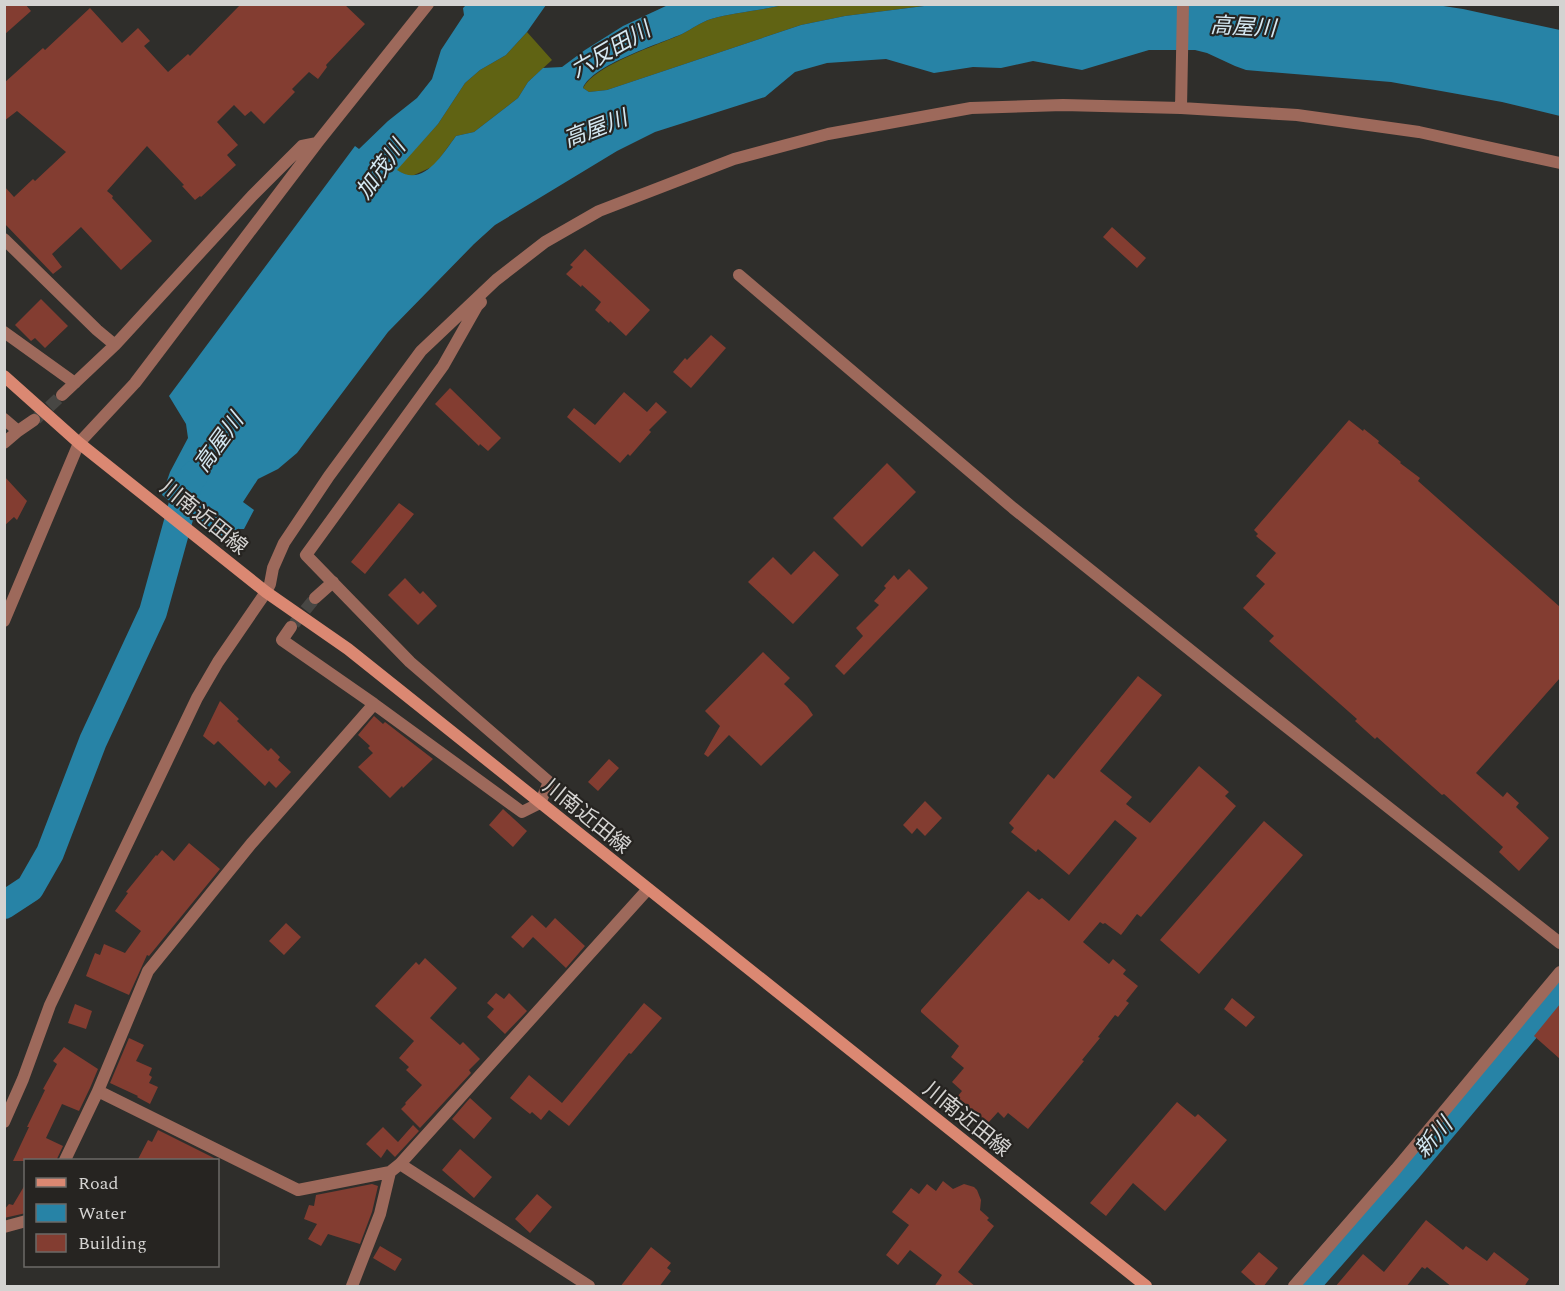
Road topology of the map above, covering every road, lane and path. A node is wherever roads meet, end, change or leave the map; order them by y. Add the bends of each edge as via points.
1 (1183, 4) edge
2 (424, 8) edge
3 (1181, 108) junction
4 (317, 143) junction
5 (1560, 163) edge
6 (4, 240) edge
7 (739, 275) dead end
8 (496, 280) junction
9 (4, 332) edge
10 (115, 345) junction
11 (4, 376) edge
12 (75, 383) junction
13 (62, 395) tunnel mouth
14 (4, 419) edge
15 (34, 420) tunnel mouth
16 (18, 431) junction
17 (4, 443) edge
18 (80, 443) junction
19 (333, 582) junction
20 (266, 592) junction
21 (315, 598) tunnel mouth
22 (4, 621) edge
23 (291, 627) dead end
24 (374, 704) junction
25 (540, 803) junction
26 (648, 889) junction
27 (1560, 943) edge
28 (1560, 972) edge
29 (98, 1091) junction
30 (4, 1122) edge
31 (66, 1159) edge
32 (400, 1164) junction
33 (390, 1173) junction
34 (24, 1222) edge
35 (4, 1227) edge
36 (352, 1287) edge
37 (589, 1287) edge
38 (1146, 1287) edge
39 (1294, 1287) edge

1 - 3 street
2 - 4 street
3 - 5 street via 1298,115 1419,132
3 - 8 street via 971,108 828,134 734,159 599,211 545,242
4 - 10 street via 302,146
4 - 18 street via 135,383
6 - 10 street
7 - 27 street via 1013,508
8 - 19 street via 497,288 477,306 443,366 306,555
8 - 20 street via 421,351 336,466 284,543
9 - 12 street
10 - 12 street
11 - 18 main road, 川南近田線
12 - 13 street
14 - 16 street
15 - 16 street
16 - 17 street
18 - 20 main road, 川南近田線
18 - 22 street
19 - 21 street
19 - 25 street via 410,662 549,782
20 - 25 main road, 川南近田線 via 348,650
20 - 30 street via 197,698 50,1005
23 - 24 street via 282,640
24 - 25 street via 522,812
24 - 29 street via 250,844 148,971
25 - 26 main road, 川南近田線
26 - 32 street
26 - 38 main road, 川南近田線
28 - 39 street
29 - 31 street
29 - 33 street via 298,1190
32 - 33 street
32 - 37 street
33 - 36 street via 380,1214
34 - 35 street

